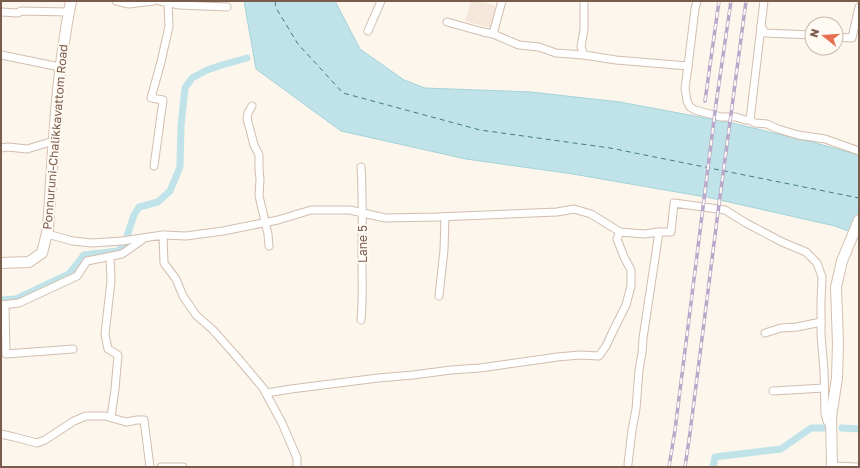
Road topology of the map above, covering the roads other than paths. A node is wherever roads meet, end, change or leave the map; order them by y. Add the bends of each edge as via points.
1 (71, 1) edge
2 (116, 1) edge
3 (154, 1) edge
4 (160, 1) edge
5 (381, 1) edge
6 (502, 1) edge
7 (584, 1) edge
8 (697, 1) edge
9 (764, 1) edge
10 (168, 3) junction
11 (227, 7) dead end
12 (859, 7) edge
13 (1, 12) edge
14 (68, 12) junction
15 (447, 22) dead end
16 (760, 26) junction
17 (368, 31) dead end
18 (856, 33) edge
19 (493, 34) junction
20 (804, 35) edge
21 (844, 38) edge
22 (1, 55) edge
23 (584, 55) junction
24 (688, 66) junction
25 (60, 67) junction
26 (252, 106) dead end
27 (750, 120) junction
28 (54, 141) junction
29 (1, 148) edge
30 (859, 151) edge
31 (154, 166) dead end
32 (361, 167) dead end
33 (362, 213) junction
34 (445, 217) junction
35 (859, 220) edge
36 (266, 223) junction
37 (620, 232) junction
38 (659, 232) junction
39 (47, 234) junction
40 (163, 235) junction
41 (144, 238) junction
42 (269, 246) dead end
43 (110, 257) junction
44 (1, 263) edge
45 (438, 296) dead end
46 (3, 305) edge
47 (360, 320) dead end
48 (821, 322) junction
49 (765, 334) dead end
50 (73, 349) dead end
51 (824, 388) junction
52 (773, 391) dead end
53 (266, 393) junction
54 (112, 417) junction
55 (831, 426) junction
56 (1, 434) edge
57 (628, 464) dead end
58 (859, 466) edge
59 (150, 467) edge
60 (160, 467) edge
61 (183, 467) edge
62 (297, 467) edge
63 (832, 467) edge

1 - 14 street, Ponnuruni-Chalikkavattom Road
2 - 3 street via 129,4
4 - 10 street
5 - 17 street
6 - 19 street
7 - 23 street via 581,47
8 - 24 street
9 - 16 street
10 - 11 street
10 - 31 street via 169,26 151,98 164,100
12 - 18 street
13 - 14 street
14 - 25 street, Ponnuruni-Chalikkavattom Road
15 - 19 street
16 - 20 street via 765,33
16 - 27 street
18 - 21 street via 852,38
19 - 23 street via 519,45 539,46 556,53
22 - 25 street
23 - 24 street
24 - 27 street via 685,88 690,107 721,117
25 - 28 street, Ponnuruni-Chalikkavattom Road
26 - 36 street via 247,118 259,155 259,196
27 - 30 street via 798,135 825,139
28 - 29 street via 27,149
28 - 39 street, Ponnuruni-Chalikkavattom Road
32 - 33 street, Lane 5
33 - 34 street via 385,218
33 - 36 street via 350,210 311,210
33 - 47 street, Lane 5
34 - 37 street via 574,209 592,214
34 - 45 street
35 - 55 street via 842,261 836,287 837,378
36 - 40 street via 186,236
36 - 42 street
37 - 38 street
37 - 53 street via 618,239 631,270 631,286 626,305 599,356 557,357
38 - 48 street via 671,232 674,203 725,210 782,242 806,252 817,263 822,277
38 - 57 street
39 - 41 street via 92,244
39 - 44 street, Ponnuruni-Chalikkavattom Road via 42,253 29,262
40 - 41 street
40 - 53 street via 164,263 176,279 182,296
41 - 43 street via 122,254
43 - 46 street via 87,261 76,276 19,303
43 - 54 street via 105,334 108,349 118,355
46 - 50 street via 6,354
48 - 49 street via 781,328
48 - 51 street
51 - 52 street
51 - 55 street via 825,414
53 - 62 street via 297,458
54 - 56 street via 86,416 37,443
54 - 59 street via 126,422 144,420
55 - 63 street
58 - 63 street
60 - 61 street

